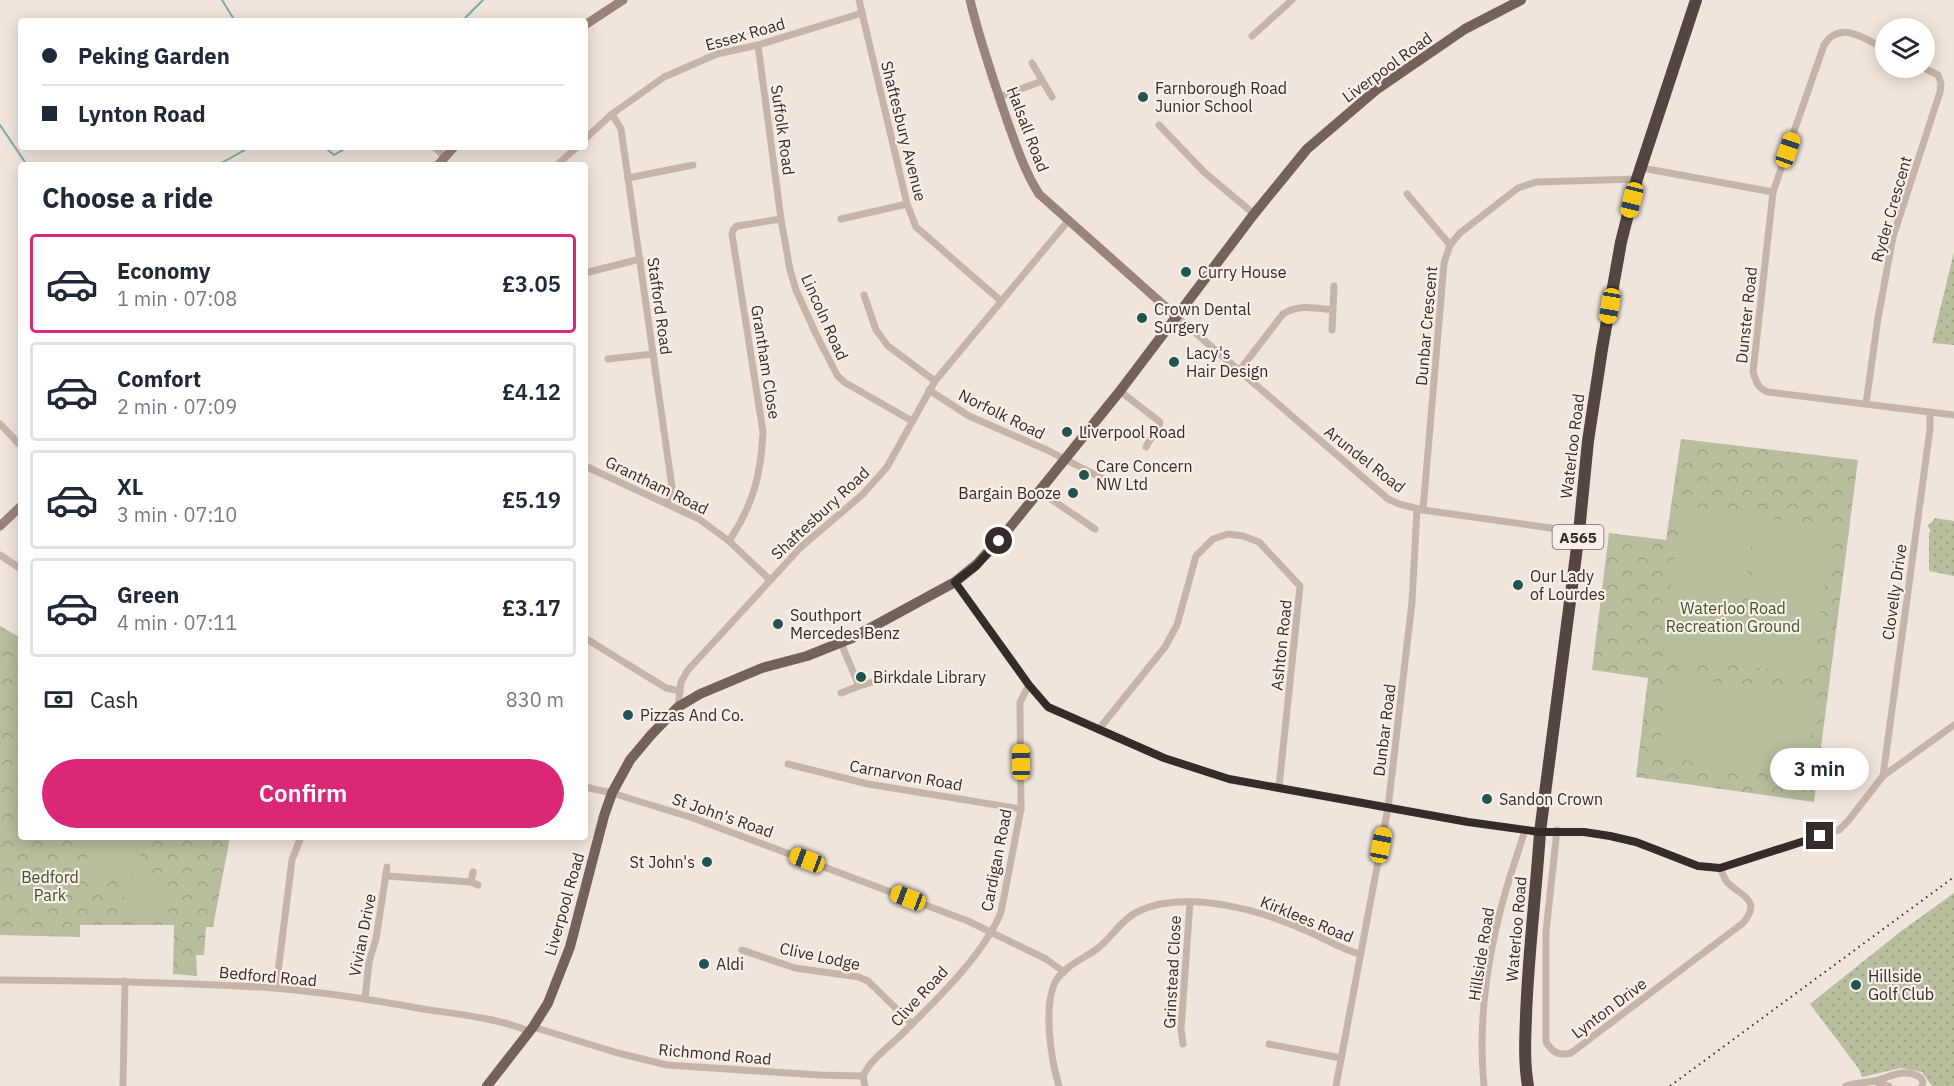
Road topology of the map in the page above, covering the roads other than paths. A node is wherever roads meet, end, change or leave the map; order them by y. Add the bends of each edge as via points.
1 (623, 0) edge
2 (859, 0) edge
3 (970, 0) edge
4 (1292, 0) edge
5 (1521, 0) edge
6 (1696, 0) edge
7 (862, 13) junction
8 (588, 23) edge
9 (1252, 36) dead end
10 (1875, 44) edge
11 (758, 45) junction
12 (1032, 63) dead end
13 (1935, 74) edge
14 (1042, 81) junction
15 (999, 97) junction
16 (1052, 97) dead end
17 (612, 114) junction
18 (1159, 125) dead end
19 (588, 136) edge
20 (437, 150) edge
21 (451, 150) edge
22 (574, 150) edge
23 (445, 157) junction
24 (441, 162) edge
25 (560, 162) edge
26 (693, 165) dead end
27 (1640, 173) junction
28 (628, 178) junction
29 (1773, 192) junction
30 (1407, 194) dead end
31 (907, 204) junction
32 (1254, 214) junction
33 (781, 219) junction
34 (841, 219) dead end
35 (1068, 221) junction
36 (1450, 245) junction
37 (639, 259) junction
38 (588, 272) edge
39 (1334, 286) dead end
40 (864, 295) dead end
41 (1001, 301) junction
42 (1333, 309) junction
43 (1177, 317) junction
44 (1332, 330) dead end
45 (653, 354) junction
46 (608, 359) dead end
47 (1239, 371) junction
48 (935, 381) junction
49 (929, 390) junction
50 (1120, 391) junction
51 (1866, 404) junction
52 (1930, 413) junction
53 (1954, 415) edge
54 (912, 421) junction
55 (0, 424) edge
56 (18, 443) edge
57 (1146, 447) dead end
58 (1065, 459) junction
59 (588, 467) edge
60 (1117, 486) dead end
61 (1039, 491) junction
62 (666, 502) junction
63 (18, 509) edge
64 (1420, 509) junction
65 (0, 526) edge
66 (1095, 529) dead end
67 (1579, 532) junction
68 (729, 541) junction
69 (0, 555) edge
70 (18, 567) edge
71 (769, 579) junction
72 (955, 582) junction
73 (588, 640) edge
74 (841, 643) junction
75 (896, 673) dead end
76 (1029, 685) junction
77 (859, 686) junction
78 (680, 692) junction
79 (841, 693) dead end
80 (678, 707) junction
81 (1954, 725) edge
82 (1099, 729) junction
83 (788, 764) dead end
84 (1883, 776) junction
85 (1280, 787) junction
86 (588, 788) edge
87 (612, 793) junction
88 (1389, 808) junction
89 (1021, 809) junction
90 (1525, 830) junction
91 (1557, 831) junction
92 (1540, 832) junction
93 (300, 840) edge
94 (387, 867) dead end
95 (1720, 868) junction
96 (474, 872) dead end
97 (387, 876) junction
98 (1190, 902) junction
99 (990, 932) junction
100 (742, 950) dead end
101 (1360, 954) junction
102 (1064, 972) junction
103 (0, 980) edge
104 (124, 981) junction
105 (276, 988) junction
106 (365, 999) junction
107 (912, 1024) junction
108 (531, 1030) junction
109 (1182, 1044) dead end
110 (1269, 1044) dead end
111 (1341, 1058) junction
112 (819, 1076) junction
113 (863, 1076) junction
114 (1874, 1081) junction
115 (123, 1086) edge
116 (487, 1086) edge
117 (818, 1086) edge
118 (865, 1086) edge
119 (1059, 1086) edge
120 (1336, 1086) edge
121 (1484, 1086) edge
122 (1528, 1086) edge
123 (1846, 1086) edge
124 (1889, 1086) edge
125 (1922, 1086) edge

1 - 8 street
2 - 7 street, Shaftesbury Avenue
3 - 15 street, Halsall Road
4 - 9 street
5 - 32 main road, Liverpool Road via 1465,29 1376,90 1307,149
6 - 27 highway, Waterloo Road / A565
7 - 11 street, Essex Road
7 - 31 street, Shaftesbury Avenue
10 - 29 street via 1851,33 1831,34
11 - 17 street, Essex Road via 717,54 664,77
11 - 33 street, Suffolk Road
12 - 14 street
13 - 51 street, Ryder Crescent via 1941,83 1940,92 1893,237
14 - 15 street
14 - 16 street
15 - 35 street, Halsall Road via 1028,176 1039,194
17 - 19 street, Essex Road
17 - 28 street, Stafford Road via 621,129
18 - 32 street via 1204,172
20 - 23 street
21 - 23 street
22 - 25 street
23 - 24 street
26 - 28 street
27 - 29 street
27 - 36 street, Dunbar Crescent via 1536,182 1518,188
27 - 67 highway, Waterloo Road / A565 via 1621,242 1602,349
28 - 37 street, Stafford Road
29 - 51 street, Dunster Road via 1753,372 1756,382 1768,392
30 - 36 street
31 - 34 street
31 - 41 street, Shaftesbury Avenue via 916,227
32 - 43 main road, Liverpool Road
33 - 54 street, Lincoln Road via 796,290 837,375
33 - 68 street, Grantham Close via 737,226 732,234 763,432 755,493
35 - 41 street, Shaftesbury Road
35 - 43 street, Halsall Road
36 - 64 street, Dunbar Crescent via 1444,263
37 - 38 street
37 - 45 street, Stafford Road
39 - 42 street
40 - 48 street via 876,330 888,346
41 - 48 street, Shaftesbury Road
42 - 44 street
42 - 47 street via 1303,307 1283,314
43 - 47 street, Arundel Road
43 - 50 main road, Liverpool Road
45 - 46 street
45 - 62 street, Stafford Road via 672,487
47 - 64 street, Arundel Road via 1388,498
48 - 49 street, Shaftesbury Road
49 - 54 street, Shaftesbury Road
49 - 58 street, Norfolk Road via 969,416
50 - 57 street via 1160,422
50 - 58 main road, Liverpool Road
51 - 52 street, Dunster Road
52 - 53 street, Dunster Road
52 - 84 street, Clovelly Drive
54 - 71 street, Shaftesbury Road via 887,467 863,494
55 - 56 street
58 - 60 street, Norfolk Road
58 - 61 main road, Liverpool Road
59 - 62 street, Grantham Road
61 - 66 street
61 - 72 main road, Liverpool Road via 991,551
62 - 68 street, Grantham Road
63 - 65 street
64 - 67 street, Arundel Road
64 - 88 street, Dunbar Road
67 - 92 highway, Waterloo Road / A565
68 - 71 street, Grantham Road
69 - 70 street
71 - 78 street, Shaftesbury Road via 688,670
72 - 74 main road, Liverpool Road
72 - 76 street
73 - 78 street via 666,688
74 - 77 street
74 - 80 main road, Liverpool Road via 758,669
75 - 77 street
76 - 82 street via 1048,707
76 - 89 street, Cardigan Road via 1020,702
77 - 79 street
78 - 80 street, Shaftesbury Road
80 - 87 main road, Liverpool Road via 630,760
81 - 84 street
82 - 85 street via 1164,758 1229,779
82 - 85 street, Ashton Road via 1165,647 1177,625 1196,556 1213,539 1228,534 1243,536 1259,542 1300,586
83 - 89 street, Carnarvon Road via 868,784
84 - 95 street via 1839,830
85 - 88 street
86 - 87 street, St John's Road
87 - 99 street, St John's Road via 766,844
87 - 108 main road, Liverpool Road via 570,947 548,1003
88 - 90 street
88 - 101 street, Dunbar Road
89 - 99 street, Cardigan Road via 1001,912
90 - 92 street
90 - 121 street, Hillside Road via 1504,897 1488,971 1482,1056
91 - 92 street
91 - 95 street via 1610,836 1698,866
91 - 95 street, Lynton Drive via 1546,932 1546,1042 1552,1051 1562,1055 1571,1053 1743,923 1751,904 1747,896 1726,881
92 - 122 highway, Waterloo Road / A565 via 1527,962
93 - 105 street via 292,860
94 - 97 street, Vivian Drive
96 - 97 street, Vivian Drive via 474,883
97 - 106 street, Vivian Drive
98 - 101 street, Kirklees Road via 1252,911
98 - 102 street, Kirklees Road via 1136,912 1102,946
98 - 109 street, Grinstead Close
99 - 102 street
99 - 107 street, Clive Road via 958,975
100 - 107 street, Clive Lodge via 795,968 859,977
101 - 111 street, Dunbar Road
102 - 119 street via 1051,995 1049,1034
103 - 104 street, Bedford Road
104 - 105 street, Bedford Road
104 - 115 street
105 - 106 street, Bedford Road
106 - 108 street, Bedford Road
107 - 113 street, Clive Road
108 - 112 street, Richmond Road via 667,1065
108 - 116 main road, Liverpool Road
110 - 111 street
111 - 120 street, Dunbar Road
112 - 113 street, Richmond Road
112 - 117 street
113 - 118 street
114 - 123 street
114 - 124 street
114 - 125 street via 1909,1073 1921,1078

